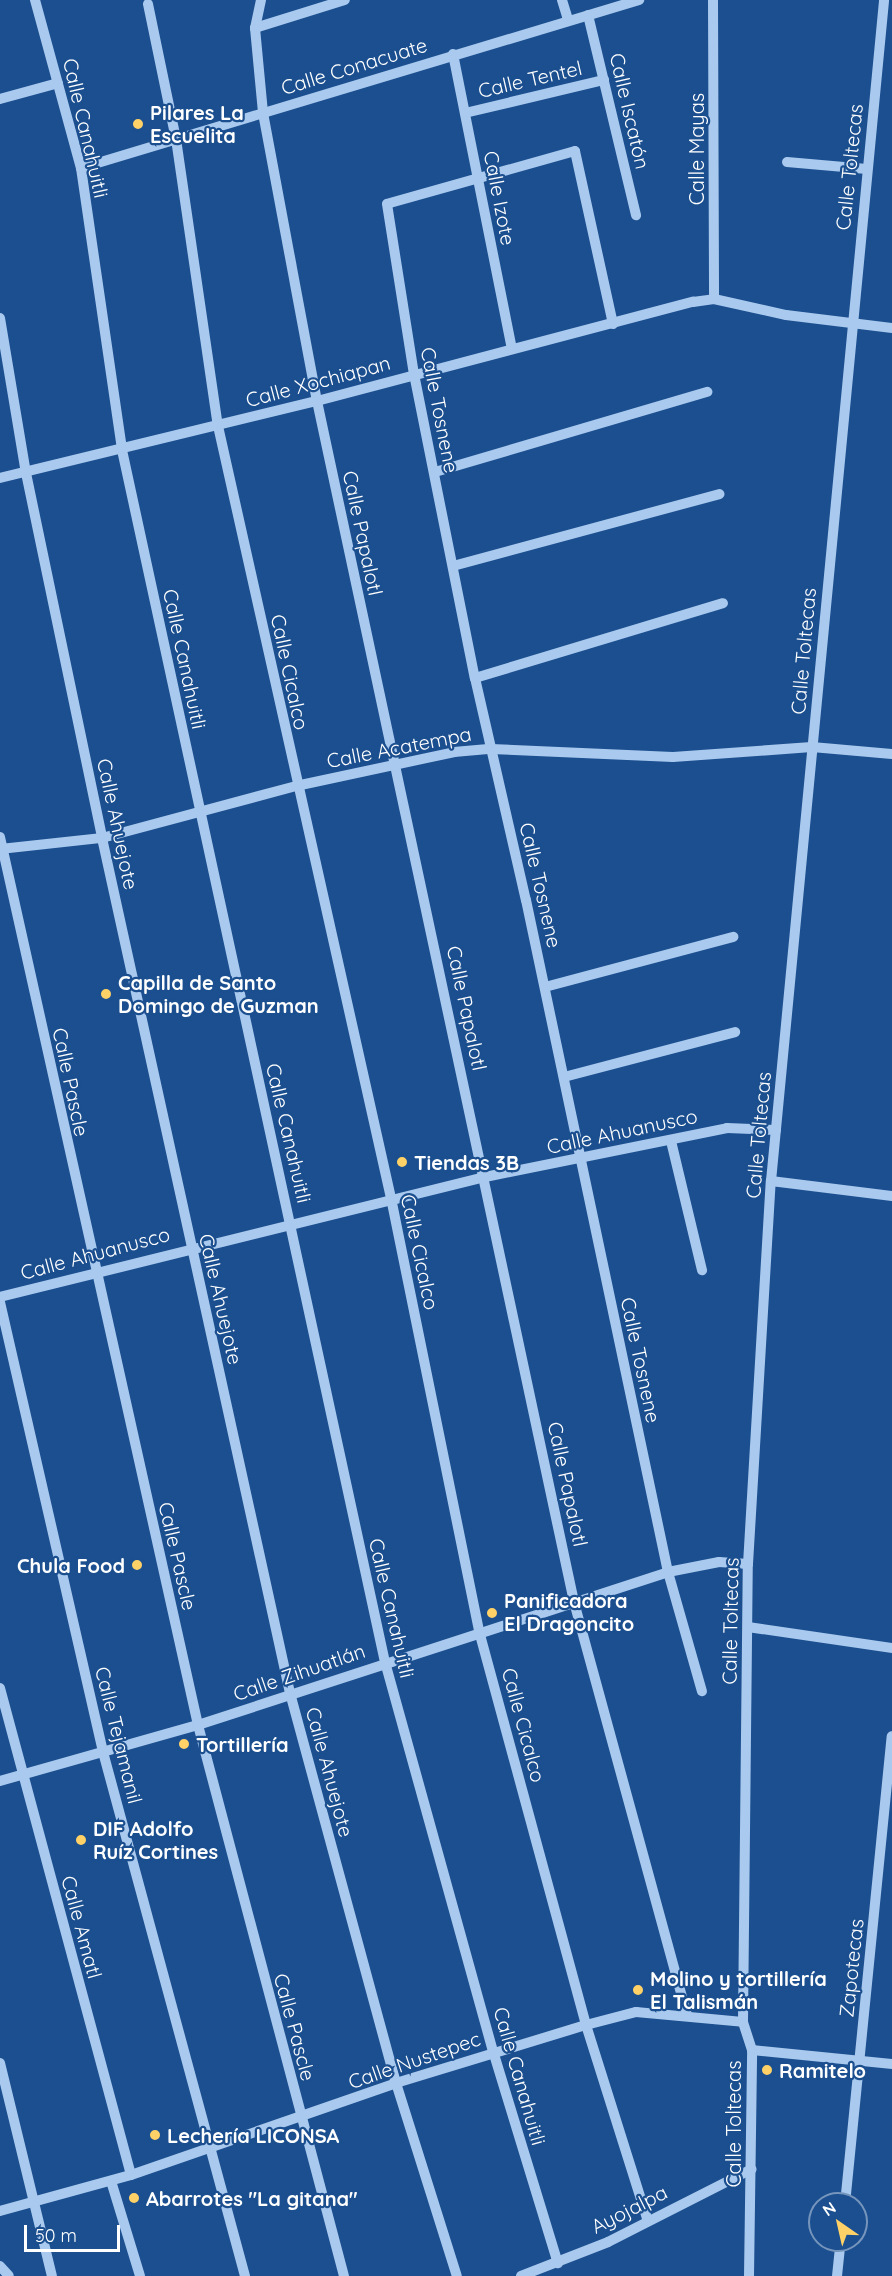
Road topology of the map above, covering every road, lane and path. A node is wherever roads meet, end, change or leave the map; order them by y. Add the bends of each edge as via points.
1 (35, 0) edge
2 (261, 0) edge
3 (345, 0) edge
4 (562, 0) edge
5 (639, 0) edge
6 (713, 0) edge
7 (884, 0) edge
8 (148, 4) dead end
9 (588, 15) junction
10 (568, 20) junction
11 (255, 28) junction
12 (453, 54) junction
13 (604, 80) junction
14 (58, 83) junction
15 (0, 99) edge
16 (264, 113) junction
17 (465, 113) junction
18 (176, 140) junction
19 (787, 162) dead end
20 (81, 168) junction
21 (867, 169) junction
22 (477, 177) junction
23 (636, 215) dead end
24 (714, 298) junction
25 (0, 318) edge
26 (852, 323) junction
27 (613, 324) junction
28 (892, 328) edge
29 (512, 348) junction
30 (414, 374) junction
31 (707, 392) dead end
32 (317, 401) junction
33 (218, 426) junction
34 (122, 450) junction
35 (435, 472) junction
36 (26, 473) junction
37 (0, 478) edge
38 (718, 494) dead end
39 (453, 566) junction
40 (723, 603) dead end
41 (475, 678) junction
42 (812, 747) junction
43 (491, 749) junction
44 (892, 754) edge
45 (394, 764) junction
46 (296, 786) junction
47 (199, 813) junction
48 (0, 837) edge
49 (102, 838) junction
50 (1, 849) edge
51 (733, 937) dead end
52 (545, 987) junction
53 (735, 1032) dead end
54 (564, 1077) junction
55 (776, 1130) junction
56 (671, 1141) junction
57 (580, 1160) junction
58 (485, 1177) junction
59 (771, 1181) junction
60 (892, 1196) edge
61 (391, 1198) junction
62 (291, 1224) junction
63 (191, 1247) junction
64 (702, 1270) dead end
65 (94, 1272) junction
66 (0, 1297) edge
67 (0, 1302) edge
68 (748, 1564) junction
69 (668, 1572) junction
70 (574, 1602) junction
71 (748, 1627) junction
72 (479, 1631) junction
73 (892, 1648) edge
74 (384, 1662) junction
75 (0, 1688) edge
76 (702, 1690) dead end
77 (290, 1693) junction
78 (198, 1725) junction
79 (892, 1736) edge
80 (103, 1752) junction
81 (22, 1775) junction
82 (0, 1781) edge
83 (687, 2016) junction
84 (743, 2022) junction
85 (586, 2025) junction
86 (752, 2050) junction
87 (493, 2051) junction
88 (861, 2060) junction
89 (0, 2063) edge
90 (892, 2064) edge
91 (396, 2083) junction
92 (301, 2119) junction
93 (207, 2150) junction
94 (752, 2169) junction
95 (131, 2175) junction
96 (111, 2181) junction
97 (846, 2192) edge
98 (36, 2201) junction
99 (0, 2211) edge
100 (647, 2219) junction
101 (840, 2252) edge
102 (558, 2263) junction
103 (0, 2266) edge
104 (9, 2276) edge
105 (52, 2276) edge
106 (140, 2276) edge
107 (245, 2276) edge
108 (344, 2276) edge
109 (457, 2276) edge
110 (521, 2276) edge
111 (749, 2276) edge
112 (837, 2276) edge

1 - 14 street, Calle Canahuitli
2 - 11 street, Calle Papalotl
3 - 11 street
4 - 10 street
5 - 9 street, Calle Conacuate
6 - 24 street, Calle Mayas
7 - 21 street, Calle Toltecas
8 - 18 street, Calle Cicalco
9 - 10 street, Calle Conacuate
9 - 13 street, Calle Iscatón
10 - 12 street, Calle Conacuate
11 - 16 street, Calle Papalotl
12 - 16 street, Calle Conacuate
12 - 17 street, Calle Izote
13 - 17 street, Calle Tentel
13 - 23 street, Calle Iscatón
14 - 15 street
14 - 20 street, Calle Canahuitli
16 - 18 street, Calle Conacuate
16 - 32 street, Calle Papalotl
17 - 22 street, Calle Izote
18 - 20 street, Calle Conacuate
18 - 33 street, Calle Cicalco
19 - 21 street
20 - 34 street, Calle Canahuitli
21 - 26 street, Calle Toltecas
22 - 27 street via 575,151
22 - 29 street, Calle Izote
22 - 30 street, Calle Tosnene via 387,204
24 - 26 street via 786,315
24 - 27 street, Calle Xochiapan
25 - 36 street, Calle Ahuejote
26 - 28 street
26 - 42 street, Calle Toltecas
27 - 29 street, Calle Xochiapan
29 - 30 street, Calle Xochiapan
30 - 32 street, Calle Xochiapan
30 - 35 street, Calle Tosnene
31 - 35 street
32 - 33 street, Calle Xochiapan
32 - 45 street, Calle Papalotl
33 - 34 street, Calle Xochiapan
33 - 46 street, Calle Cicalco
34 - 36 street, Calle Xochiapan
34 - 47 street, Calle Canahuitli
35 - 39 street, Calle Tosnene
36 - 37 street, Calle Xochiapan
36 - 49 street, Calle Ahuejote
38 - 39 street
39 - 41 street, Calle Tosnene
40 - 41 street
41 - 43 street, Calle Tosnene
42 - 43 street, Calle Acatempa via 636,757
42 - 44 street, Calle Acatempa
42 - 55 street, Calle Toltecas
43 - 45 street, Calle Acatempa
43 - 52 street, Calle Tosnene
45 - 46 street, Calle Acatempa
45 - 58 street, Calle Papalotl
46 - 47 street, Calle Acatempa
46 - 61 street, Calle Cicalco
47 - 49 street, Calle Acatempa
47 - 62 street, Calle Canahuitli
48 - 50 street, Calle Pascle
49 - 50 street, Calle Acatempa
49 - 63 street, Calle Ahuejote
50 - 65 street, Calle Pascle
51 - 52 street
52 - 54 street, Calle Tosnene
53 - 54 street
54 - 57 street, Calle Tosnene
55 - 56 street, Calle Ahuanusco via 727,1128
55 - 59 street, Calle Toltecas
56 - 57 street, Calle Ahuanusco
56 - 64 street
57 - 58 street, Calle Ahuanusco
57 - 69 street, Calle Tosnene
58 - 61 street, Calle Ahuanusco
58 - 70 street, Calle Papalotl
59 - 60 street
59 - 68 street, Calle Toltecas
61 - 62 street, Calle Ahuanusco
61 - 72 street, Calle Cicalco
62 - 63 street, Calle Ahuanusco
62 - 74 street, Calle Canahuitli
63 - 65 street, Calle Ahuanusco
63 - 77 street, Calle Ahuejote
65 - 66 street, Calle Ahuanusco
65 - 78 street, Calle Pascle
67 - 80 street, Calle Tejamanil
68 - 69 street, Calle Zihuatlán via 719,1562
68 - 71 street, Calle Toltecas
69 - 70 street, Calle Zihuatlán
69 - 76 street, Calle Tosnene
70 - 72 street, Calle Zihuatlán
70 - 83 street, Calle Papalotl
71 - 73 street
71 - 84 street, Calle Toltecas
72 - 74 street, Calle Zihuatlán
72 - 85 street, Calle Cicalco
74 - 77 street, Calle Zihuatlán
74 - 87 street, Calle Canahuitli
75 - 81 street, Calle Amatl
77 - 78 street, Calle Zihuatlán
77 - 91 street, Calle Ahuejote
78 - 80 street, Calle Zihuatlán
78 - 92 street, Calle Pascle
79 - 88 street, Zapotecas
80 - 81 street, Calle Zihuatlán
80 - 93 street, Calle Tejamanil
81 - 82 street, Calle Zihuatlán
81 - 95 street, Calle Amatl
83 - 84 street, Calle Nustepec
83 - 85 street, Calle Nustepec via 636,2012
84 - 86 street, Calle Toltecas
85 - 87 street, Calle Nustepec
85 - 100 street, Calle Cicalco
86 - 88 street
86 - 94 street, Calle Toltecas
87 - 91 street, Calle Nustepec
87 - 102 street, Calle Canahuitli
88 - 90 street
88 - 97 street, Zapotecas
89 - 98 street
91 - 92 street, Calle Nustepec
91 - 109 street, Calle Ahuejote
92 - 93 street, Calle Nustepec
92 - 108 street, Calle Pascle
93 - 95 street, Calle Nustepec
93 - 107 street, Calle Tejamanil
94 - 100 street, Ayojalpa
94 - 111 street, Calle Toltecas
95 - 96 street, Calle Nustepec
96 - 98 street, Calle Nustepec
96 - 106 street
98 - 99 street, Calle Nustepec
98 - 105 street
100 - 102 street, Ayojalpa via 608,2242
101 - 112 street
102 - 110 street, Ayojalpa
103 - 104 street

